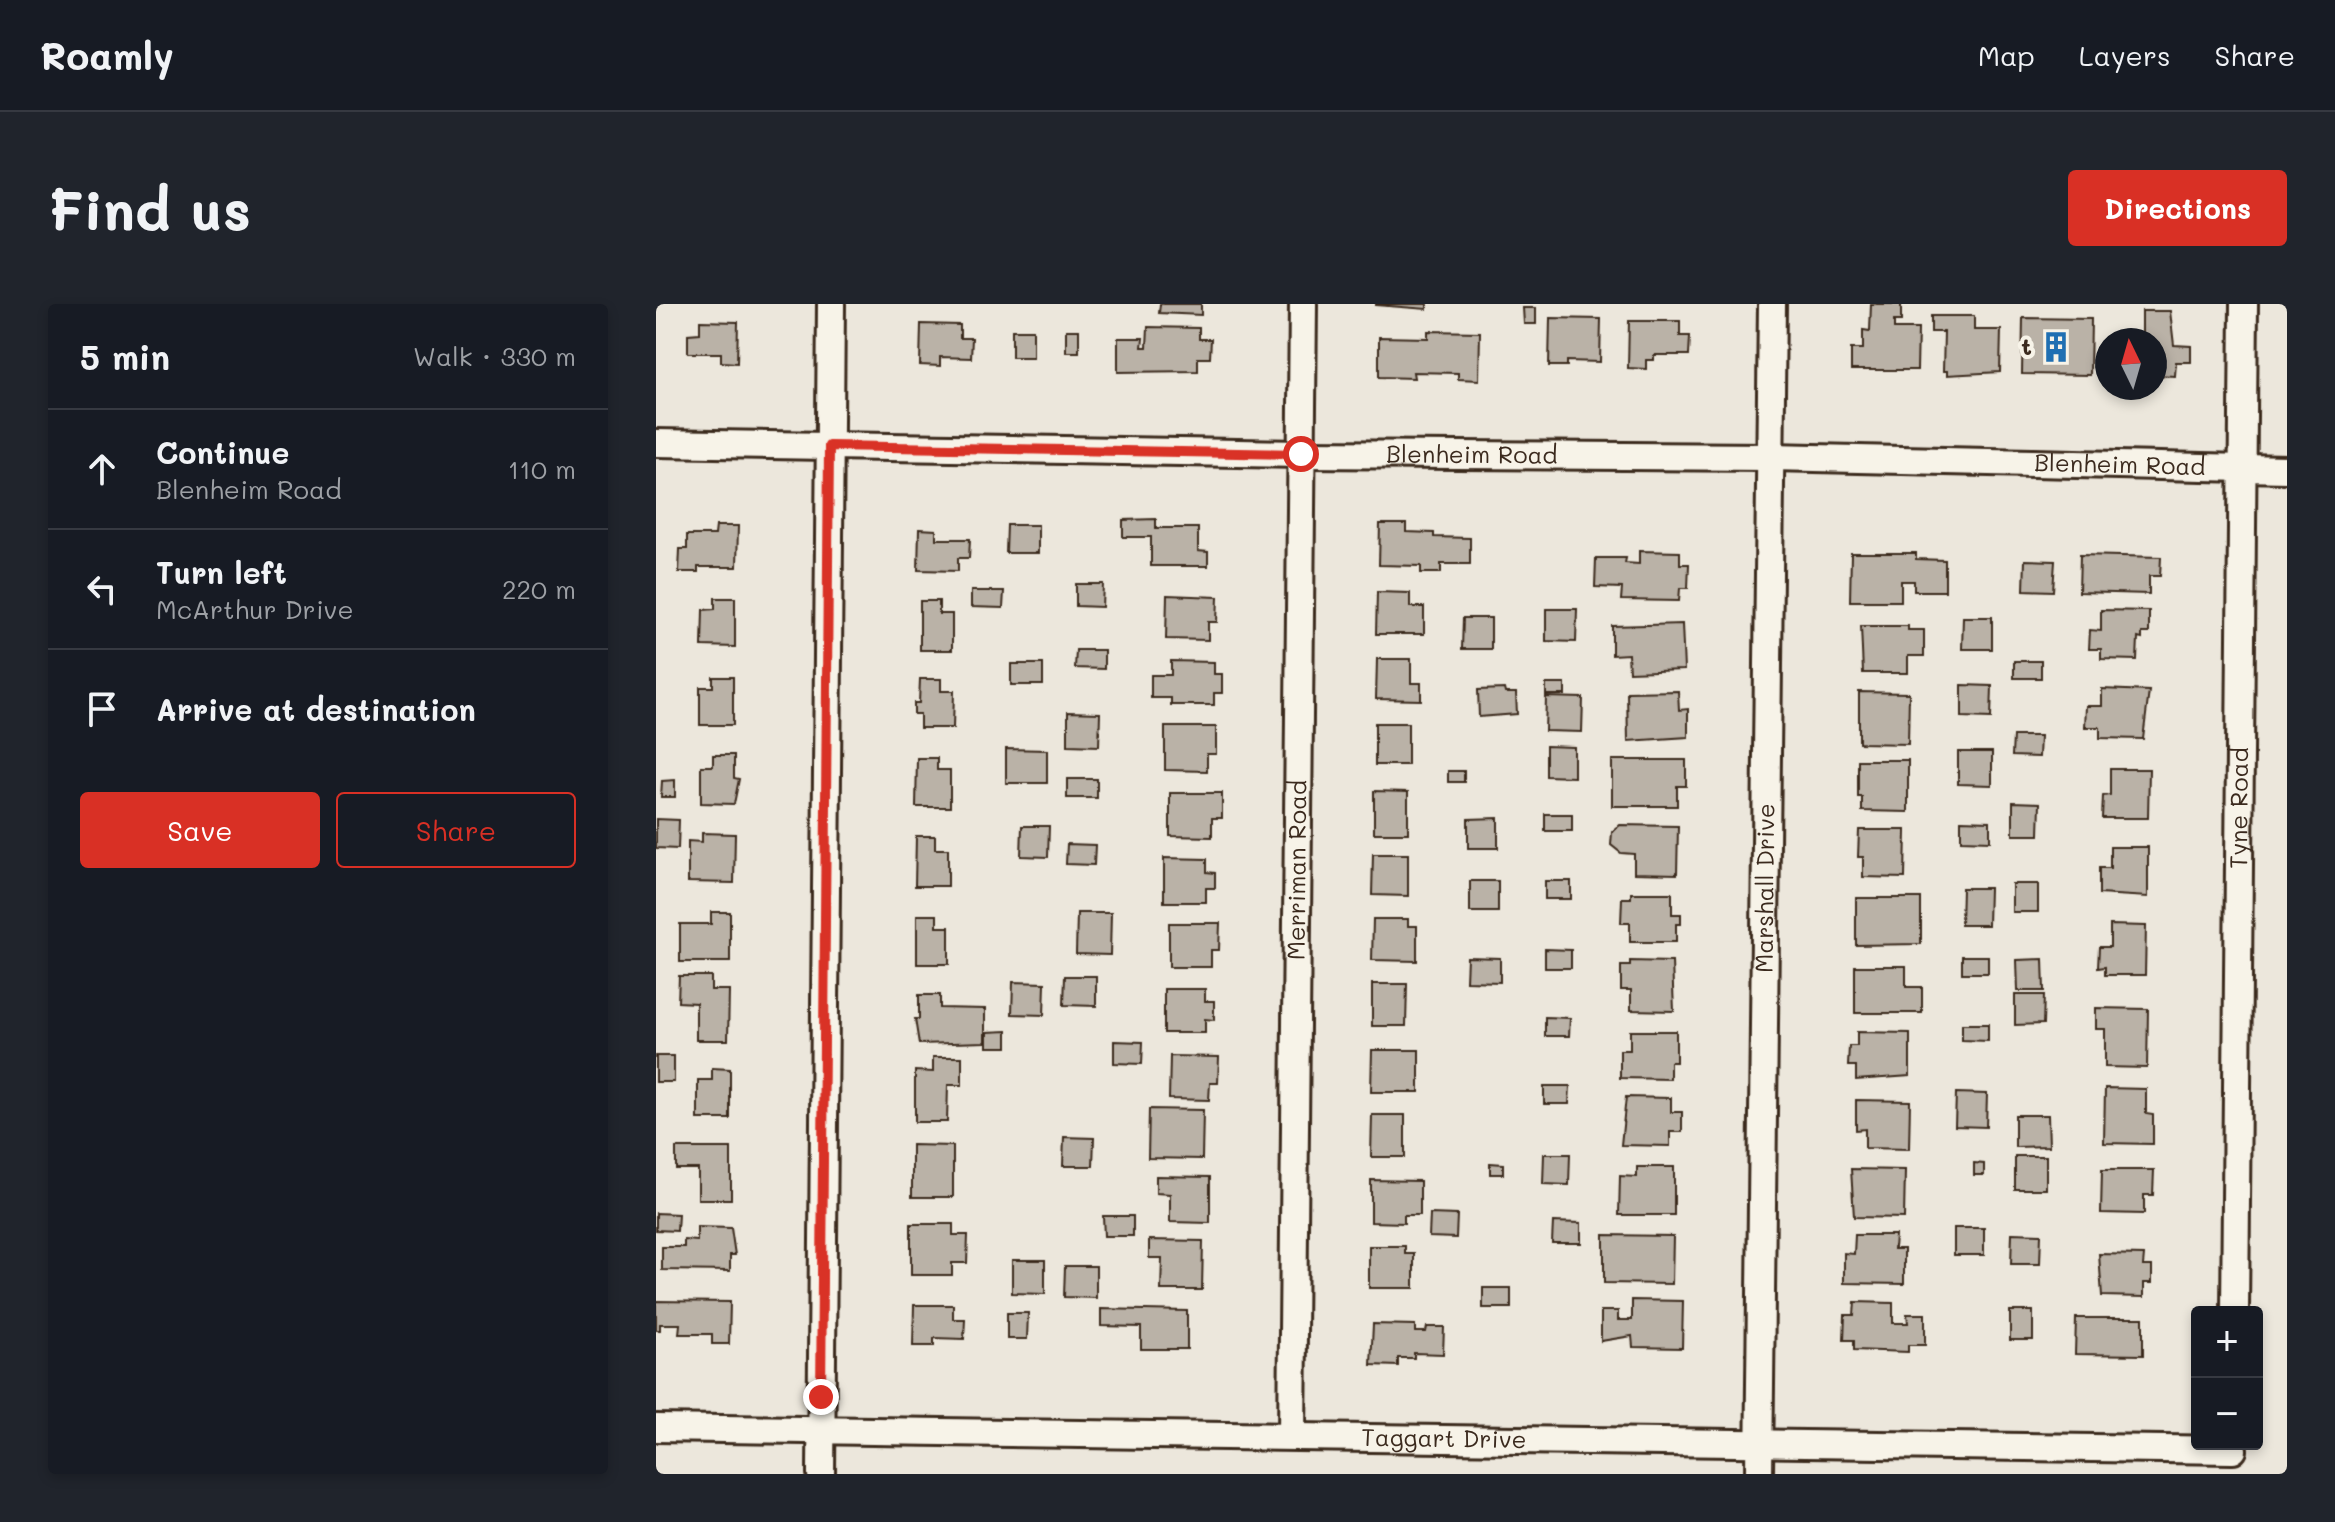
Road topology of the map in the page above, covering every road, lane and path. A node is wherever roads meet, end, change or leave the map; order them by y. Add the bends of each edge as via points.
1 (831, 304) edge
2 (1303, 304) edge
3 (1772, 304) edge
4 (2244, 304) edge
5 (656, 443) edge
6 (829, 446) junction
7 (1301, 454) junction
8 (1771, 457) junction
9 (2242, 468) junction
10 (2287, 469) edge
11 (2235, 1306) edge
12 (656, 1428) edge
13 (822, 1430) junction
14 (1292, 1436) junction
15 (1760, 1442) junction
16 (2233, 1456) edge
17 (821, 1474) edge
18 (1759, 1474) edge

1 - 6 street
2 - 7 street, Merriman Road
3 - 8 street, Marshall Drive
4 - 9 street, Tyne Road
5 - 6 street, Blenheim Road
6 - 7 street, Blenheim Road
6 - 13 street
7 - 8 street, Blenheim Road
7 - 14 street, Merriman Road
8 - 9 street, Blenheim Road
8 - 15 street, Marshall Drive
9 - 10 street, Blenheim Road
9 - 11 street, Tyne Road
12 - 13 street, Taggart Drive
13 - 14 street, Taggart Drive
13 - 17 street
14 - 15 street, Taggart Drive
15 - 16 street, Taggart Drive
15 - 18 street, Marshall Drive

